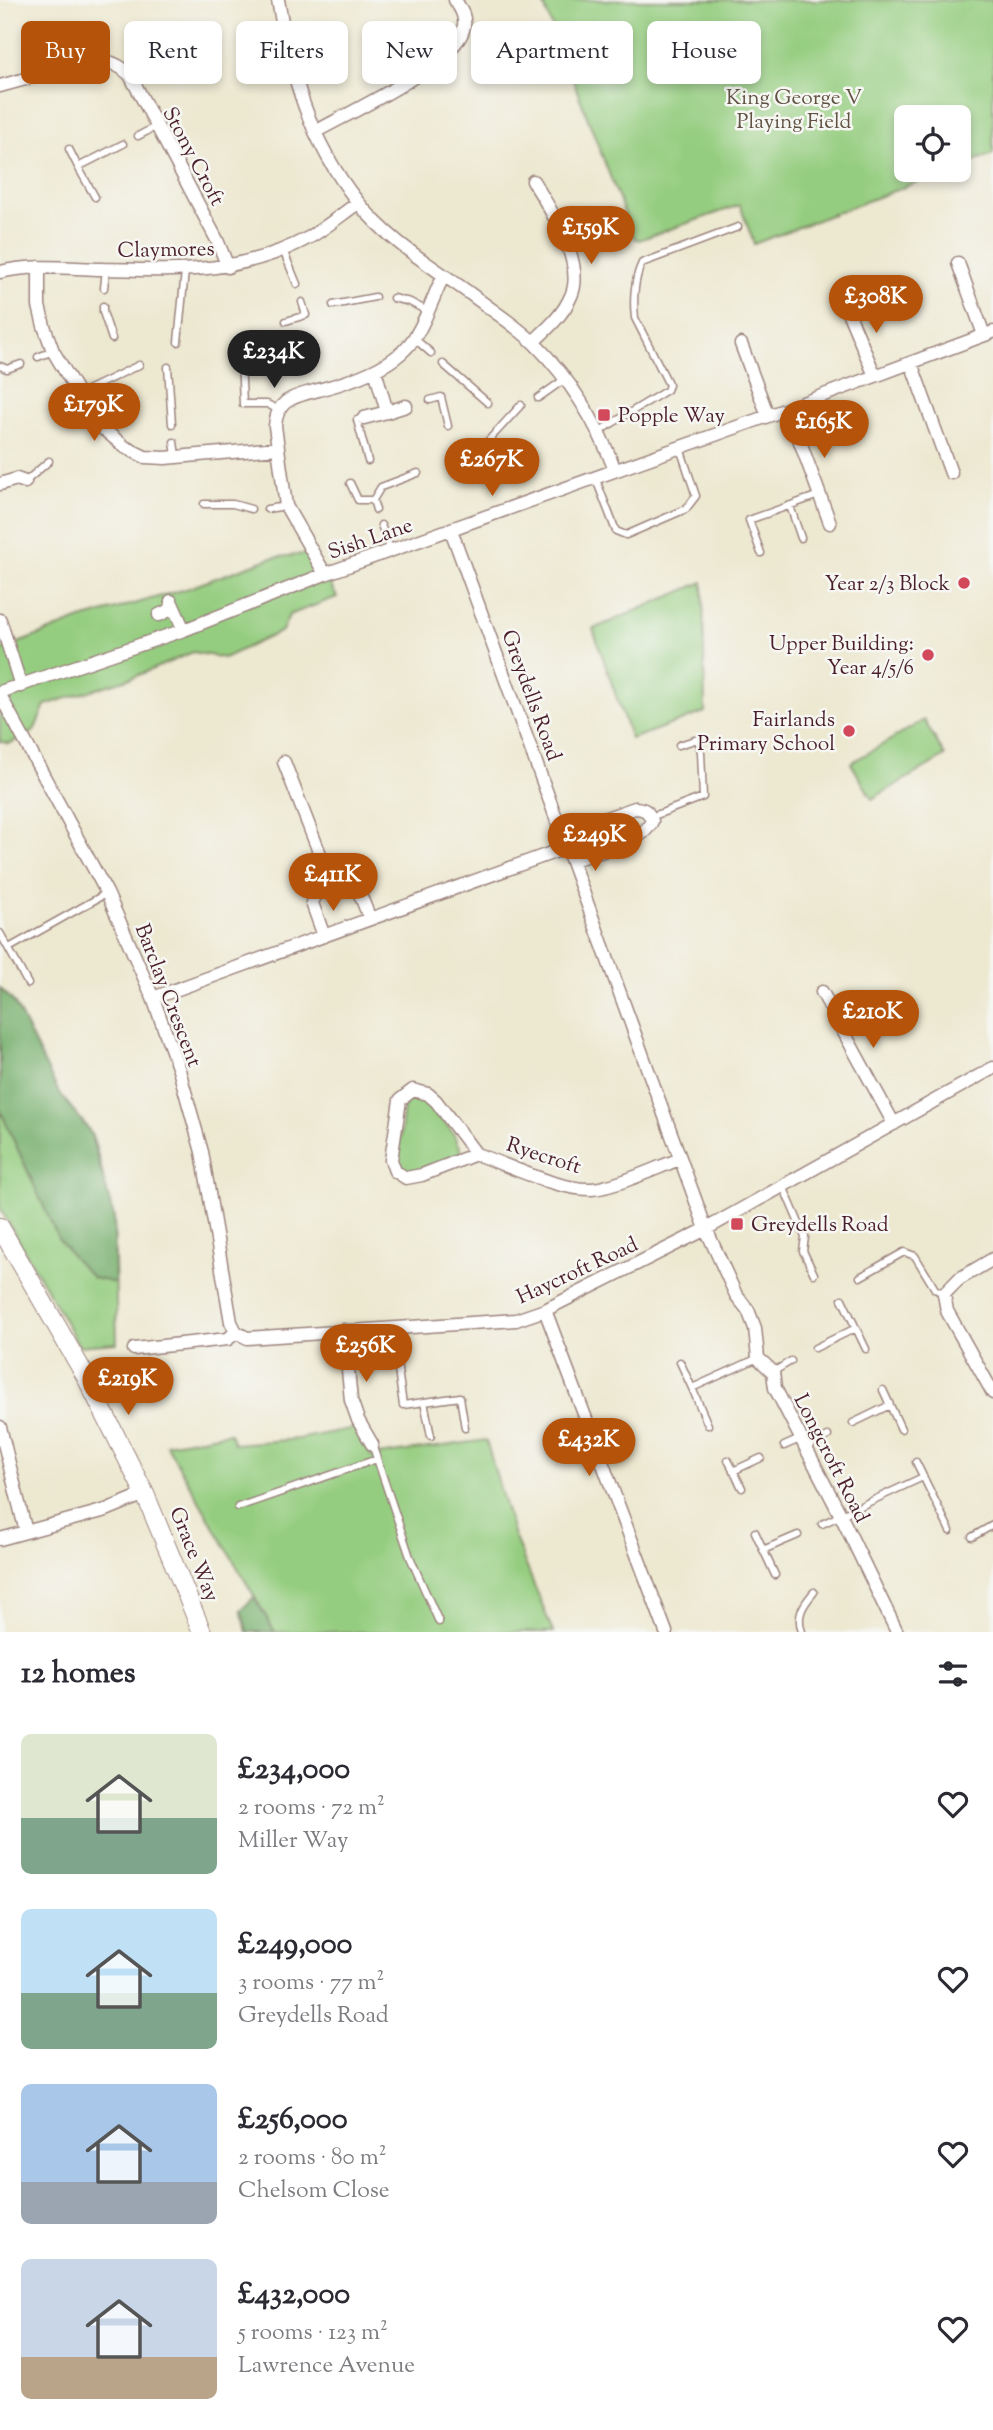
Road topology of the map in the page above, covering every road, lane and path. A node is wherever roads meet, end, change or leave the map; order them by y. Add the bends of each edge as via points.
1 (278, 0) edge
2 (455, 0) edge
3 (0, 86) edge
4 (156, 126) junction
5 (315, 132) junction
6 (138, 136) dead end
7 (123, 144) dead end
8 (69, 149) dead end
9 (78, 167) junction
10 (533, 181) dead end
11 (95, 197) dead end
12 (358, 203) junction
13 (738, 227) dead end
14 (283, 250) junction
15 (958, 263) dead end
16 (38, 267) junction
17 (228, 267) junction
18 (106, 269) junction
19 (185, 271) junction
20 (0, 272) edge
21 (443, 277) junction
22 (298, 284) dead end
23 (104, 288) dead end
24 (375, 297) dead end
25 (393, 298) dead end
26 (302, 302) dead end
27 (333, 305) dead end
28 (103, 306) dead end
29 (846, 307) dead end
30 (427, 311) junction
31 (286, 321) dead end
32 (989, 333) edge
33 (112, 339) dead end
34 (415, 339) junction
35 (178, 341) dead end
36 (533, 342) junction
37 (741, 344) dead end
38 (53, 351) junction
39 (430, 353) dead end
40 (38, 357) dead end
41 (241, 359) dead end
42 (911, 363) junction
43 (22, 364) dead end
44 (443, 364) dead end
45 (139, 365) dead end
46 (0, 366) edge
47 (168, 367) dead end
48 (375, 370) junction
49 (875, 376) junction
50 (565, 379) junction
51 (79, 394) junction
52 (538, 398) dead end
53 (430, 400) dead end
54 (488, 403) dead end
55 (410, 405) dead end
56 (521, 405) dead end
57 (788, 409) junction
58 (279, 410) junction
59 (387, 412) junction
60 (768, 416) junction
61 (364, 418) joint
62 (172, 424) dead end
63 (448, 426) dead end
64 (598, 432) junction
65 (174, 442) dead end
66 (278, 448) junction
67 (680, 448) junction
68 (176, 458) junction
69 (49, 461) dead end
70 (368, 461) dead end
71 (455, 468) dead end
72 (615, 470) junction
73 (418, 473) dead end
74 (951, 473) dead end
75 (595, 476) junction
76 (25, 482) joint
77 (350, 483) dead end
78 (0, 484) edge
79 (819, 495) junction
80 (373, 500) junction
81 (204, 504) dead end
82 (286, 506) junction
83 (790, 506) junction
84 (251, 509) dead end
85 (267, 509) dead end
86 (376, 510) dead end
87 (830, 523) dead end
88 (381, 525) dead end
89 (451, 530) junction
90 (801, 538) dead end
91 (391, 551) junction
92 (761, 553) dead end
93 (325, 574) junction
94 (159, 615) dead end
95 (0, 620) edge
96 (184, 630) junction
97 (21, 686) junction
98 (0, 694) edge
99 (679, 745) dead end
100 (284, 762) dead end
101 (651, 817) junction
102 (563, 833) junction
103 (570, 854) junction
104 (332, 885) junction
105 (107, 893) junction
106 (370, 919) junction
107 (0, 933) edge
108 (324, 936) junction
109 (9, 948) junction
110 (28, 984) dead end
111 (822, 992) dead end
112 (153, 998) junction
113 (993, 1068) edge
114 (894, 1124) junction
115 (476, 1154) junction
116 (680, 1159) junction
117 (783, 1186) junction
118 (0, 1227) edge
119 (706, 1229) junction
120 (993, 1259) edge
121 (814, 1274) dead end
122 (860, 1277) dead end
123 (944, 1294) junction
124 (842, 1299) dead end
125 (545, 1310) junction
126 (392, 1328) junction
127 (856, 1328) junction
128 (344, 1330) junction
129 (236, 1332) junction
130 (815, 1348) dead end
131 (134, 1349) dead end
132 (866, 1349) dead end
133 (758, 1358) junction
134 (791, 1361) dead end
135 (680, 1362) dead end
136 (774, 1372) junction
137 (692, 1388) junction
138 (883, 1390) dead end
139 (993, 1392) edge
140 (424, 1402) junction
141 (890, 1405) junction
142 (853, 1423) dead end
143 (708, 1425) dead end
144 (0, 1427) edge
145 (466, 1428) dead end
146 (901, 1429) dead end
147 (431, 1436) dead end
148 (828, 1436) dead end
149 (803, 1443) junction
150 (372, 1444) joint
151 (784, 1446) dead end
152 (761, 1458) dead end
153 (377, 1459) junction
154 (728, 1460) dead end
155 (916, 1462) dead end
156 (733, 1471) junction
157 (923, 1477) junction
158 (741, 1488) dead end
159 (145, 1494) junction
160 (239, 1507) dead end
161 (841, 1516) junction
162 (822, 1524) dead end
163 (993, 1525) edge
164 (950, 1531) dead end
165 (26, 1532) junction
166 (755, 1532) dead end
167 (798, 1535) dead end
168 (972, 1537) dead end
169 (0, 1539) edge
170 (763, 1550) junction
171 (775, 1575) dead end
172 (814, 1592) dead end
173 (439, 1622) dead end
174 (202, 1632) edge
175 (666, 1632) edge
176 (802, 1632) edge
177 (897, 1632) edge

1 - 5 street via 291,65
2 - 5 street via 464,27 453,48 390,93
3 - 4 street, Stony Croft via 103,60 130,75
4 - 6 lane
4 - 17 street, Stony Croft
5 - 12 street
7 - 9 lane
8 - 9 lane
9 - 11 lane
10 - 36 street via 569,251 576,282 560,316
12 - 14 street, Claymores via 328,226
12 - 21 street
13 - 64 lane via 642,263 635,318 669,385
14 - 17 street, Claymores
14 - 22 lane
15 - 32 street, Sish Lane
16 - 18 street, Claymores
16 - 20 street, Claymores
16 - 38 street via 39,306
17 - 19 street, Claymores
18 - 19 street, Claymores
18 - 23 lane
19 - 35 lane
21 - 30 street
21 - 36 street
24 - 27 lane
25 - 30 lane
26 - 31 lane via 306,315
28 - 33 lane
29 - 49 street
30 - 34 street
32 - 42 street, Sish Lane
34 - 39 lane
34 - 48 street via 394,360
36 - 50 street
37 - 60 street
38 - 40 lane
38 - 51 street
41 - 58 lane via 243,404 267,404
42 - 49 street, Sish Lane
42 - 74 street
43 - 46 lane via 7,369
44 - 54 lane
45 - 51 lane
47 - 62 lane
48 - 58 street via 291,399
48 - 59 street
49 - 57 street, Sish Lane
50 - 52 lane
50 - 64 street
51 - 68 street via 96,424 125,447 145,457
53 - 63 lane via 441,397
55 - 59 street
56 - 71 lane via 476,454 453,463
57 - 60 street, Sish Lane
57 - 79 street
58 - 66 street via 275,426
59 - 61 street
60 - 67 street, Sish Lane
61 - 70 lane via 357,420
64 - 72 street
65 - 68 lane
66 - 68 street
66 - 82 street
67 - 72 street, Sish Lane
67 - 75 lane via 696,496 686,509 626,535 617,531
69 - 76 lane
72 - 75 street, Sish Lane
73 - 80 lane via 381,486
75 - 89 street, Sish Lane
76 - 78 street via 17,479
77 - 80 lane via 358,500
79 - 83 lane
79 - 87 street
80 - 86 lane
81 - 84 lane
82 - 85 lane
82 - 93 street
83 - 90 lane
83 - 92 lane via 749,520
88 - 91 lane
89 - 91 street, Sish Lane
89 - 102 street, Greydells Road
91 - 93 street, Sish Lane
93 - 96 street, Sish Lane
94 - 96 street via 173,605
95 - 97 street
96 - 97 street, Sish Lane
97 - 98 street, Sish Lane
98 - 105 street, Barclay Crescent
99 - 101 lane via 698,739 703,797
100 - 104 street
101 - 102 street via 644,809 635,808
101 - 103 street via 649,827 637,839
102 - 103 street, Greydells Road
103 - 106 street
103 - 116 street, Greydells Road
104 - 106 street via 357,887
104 - 108 street via 316,894 313,903
105 - 109 lane
105 - 112 street, Barclay Crescent
106 - 108 street
107 - 109 lane
108 - 112 street
109 - 110 lane
111 - 114 street
112 - 129 street, Barclay Crescent via 202,1152
113 - 114 street, Haycroft Road
114 - 117 street, Haycroft Road
115 - 115 street, Ryecroft via 422,1175 400,1176 391,1160 400,1100 413,1090 428,1094
115 - 116 street, Ryecroft via 581,1189 610,1185
116 - 119 street, Greydells Road
117 - 119 street, Haycroft Road
117 - 121 lane via 805,1237 803,1251
118 - 159 street, Grace Way via 86,1377
119 - 125 street, Haycroft Road
119 - 133 street via 736,1295 748,1310
120 - 123 street
122 - 123 lane via 904,1252 915,1256 935,1289
123 - 139 street via 947,1311
124 - 127 lane
125 - 126 street, Haycroft Road via 516,1320
125 - 175 street
126 - 128 street, Haycroft Road
126 - 140 lane via 403,1405
127 - 130 lane
127 - 132 lane
128 - 129 street, Haycroft Road via 247,1338
128 - 150 street via 351,1400
129 - 131 street, Haycroft Road via 228,1339
133 - 136 street
133 - 137 lane
134 - 136 lane
135 - 137 lane
136 - 149 street, Longcroft Road via 775,1388
137 - 143 lane
138 - 141 lane
140 - 145 lane via 460,1396
140 - 147 lane
141 - 142 lane
141 - 146 lane
144 - 165 street
148 - 149 lane
149 - 151 lane
149 - 161 street, Longcroft Road
150 - 153 lane
152 - 156 lane
153 - 160 lane
153 - 173 lane via 410,1557
154 - 156 lane
155 - 157 lane
156 - 158 lane
157 - 161 lane
157 - 164 lane
159 - 165 street, Grace Way via 107,1510
159 - 174 street, Grace Way
161 - 162 lane
161 - 177 street, Longcroft Road
163 - 168 lane
165 - 169 street, Grace Way
166 - 170 lane
167 - 170 lane
170 - 171 lane
172 - 176 lane via 803,1604

